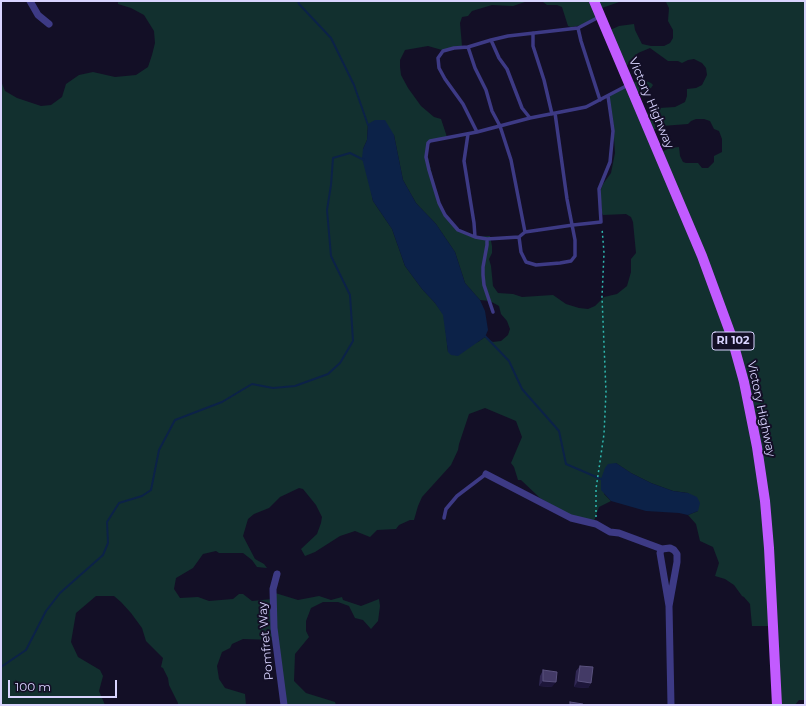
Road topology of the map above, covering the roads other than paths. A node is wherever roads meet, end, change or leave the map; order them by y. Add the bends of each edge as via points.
1 (30, 1) edge
2 (594, 1) edge
3 (600, 16) junction
4 (50, 24) dead end
5 (578, 28) junction
6 (533, 33) junction
7 (491, 40) junction
8 (468, 47) junction
9 (629, 84) junction
10 (608, 96) junction
11 (600, 100) junction
12 (554, 113) junction
13 (530, 118) junction
14 (500, 126) junction
15 (477, 132) junction
16 (468, 134) junction
17 (573, 224) junction
18 (525, 232) junction
19 (475, 237) junction
20 (519, 237) junction
21 (487, 238) junction
22 (492, 312) dead end
23 (486, 474) joint
24 (444, 518) dead end
25 (662, 549) junction
26 (277, 574) dead end
27 (669, 606) junction
28 (284, 705) edge
29 (671, 705) edge
30 (777, 705) edge

1 - 4 street via 38,15
2 - 3 main road, Victory Highway / RI 102
3 - 5 lane
3 - 9 main road, Victory Highway / RI 102
5 - 6 lane
5 - 11 lane
6 - 7 lane
6 - 12 lane via 533,46
7 - 8 lane
7 - 13 lane via 522,108
8 - 14 lane
8 - 15 lane via 443,51 438,58 439,68 463,104
9 - 10 lane
9 - 30 main road, Victory Highway / RI 102 via 716,292 744,382 765,501
10 - 11 lane
10 - 17 lane via 612,141 610,162 599,189 601,222
11 - 12 lane via 586,107
12 - 13 lane
12 - 17 lane
13 - 14 lane
14 - 15 lane
14 - 18 lane via 511,160
15 - 16 lane
16 - 19 lane via 464,161
16 - 19 lane via 430,141 426,157 445,215 458,230
17 - 18 lane
17 - 20 lane via 575,256 571,261 536,265 526,262 521,252
18 - 20 lane
19 - 21 lane
20 - 21 lane
21 - 22 lane via 483,275
23 - 24 lane via 457,496 446,509
23 - 25 street via 571,518 596,524 610,532
25 - 27 street via 660,553
25 - 27 street via 670,548 677,554
26 - 28 street, Pomfret Way via 273,589 274,621
27 - 29 street

